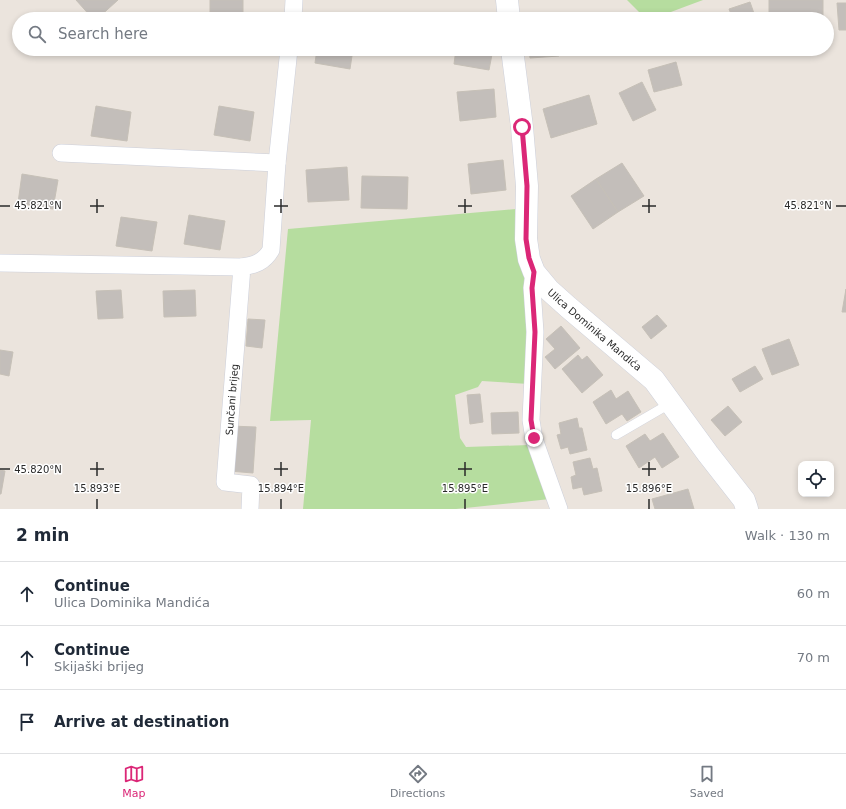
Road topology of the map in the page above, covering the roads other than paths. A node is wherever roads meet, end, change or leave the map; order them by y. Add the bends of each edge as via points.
1 (294, 0) edge
2 (507, 0) edge
3 (293, 12) edge
4 (508, 12) edge
5 (289, 56) edge
6 (513, 56) edge
7 (61, 153) dead end
8 (277, 163) junction
9 (0, 263) edge
10 (242, 267) junction
11 (534, 272) junction
12 (671, 403) junction
13 (616, 435) dead end
14 (250, 509) edge
15 (559, 509) edge
16 (746, 509) edge

1 - 3 street
2 - 4 street
5 - 8 street
6 - 11 street, Ulica Dominika Mandića via 527,186 526,239
7 - 8 street
8 - 10 street via 271,250 262,262
9 - 10 street
10 - 14 street, Sunčani brijeg via 225,482 251,485
11 - 12 street, Ulica Dominika Mandića via 549,290 654,380
11 - 15 street via 532,288 535,332 531,420 534,438
12 - 13 lane
12 - 16 street, Ulica Dominika Mandića via 744,500

